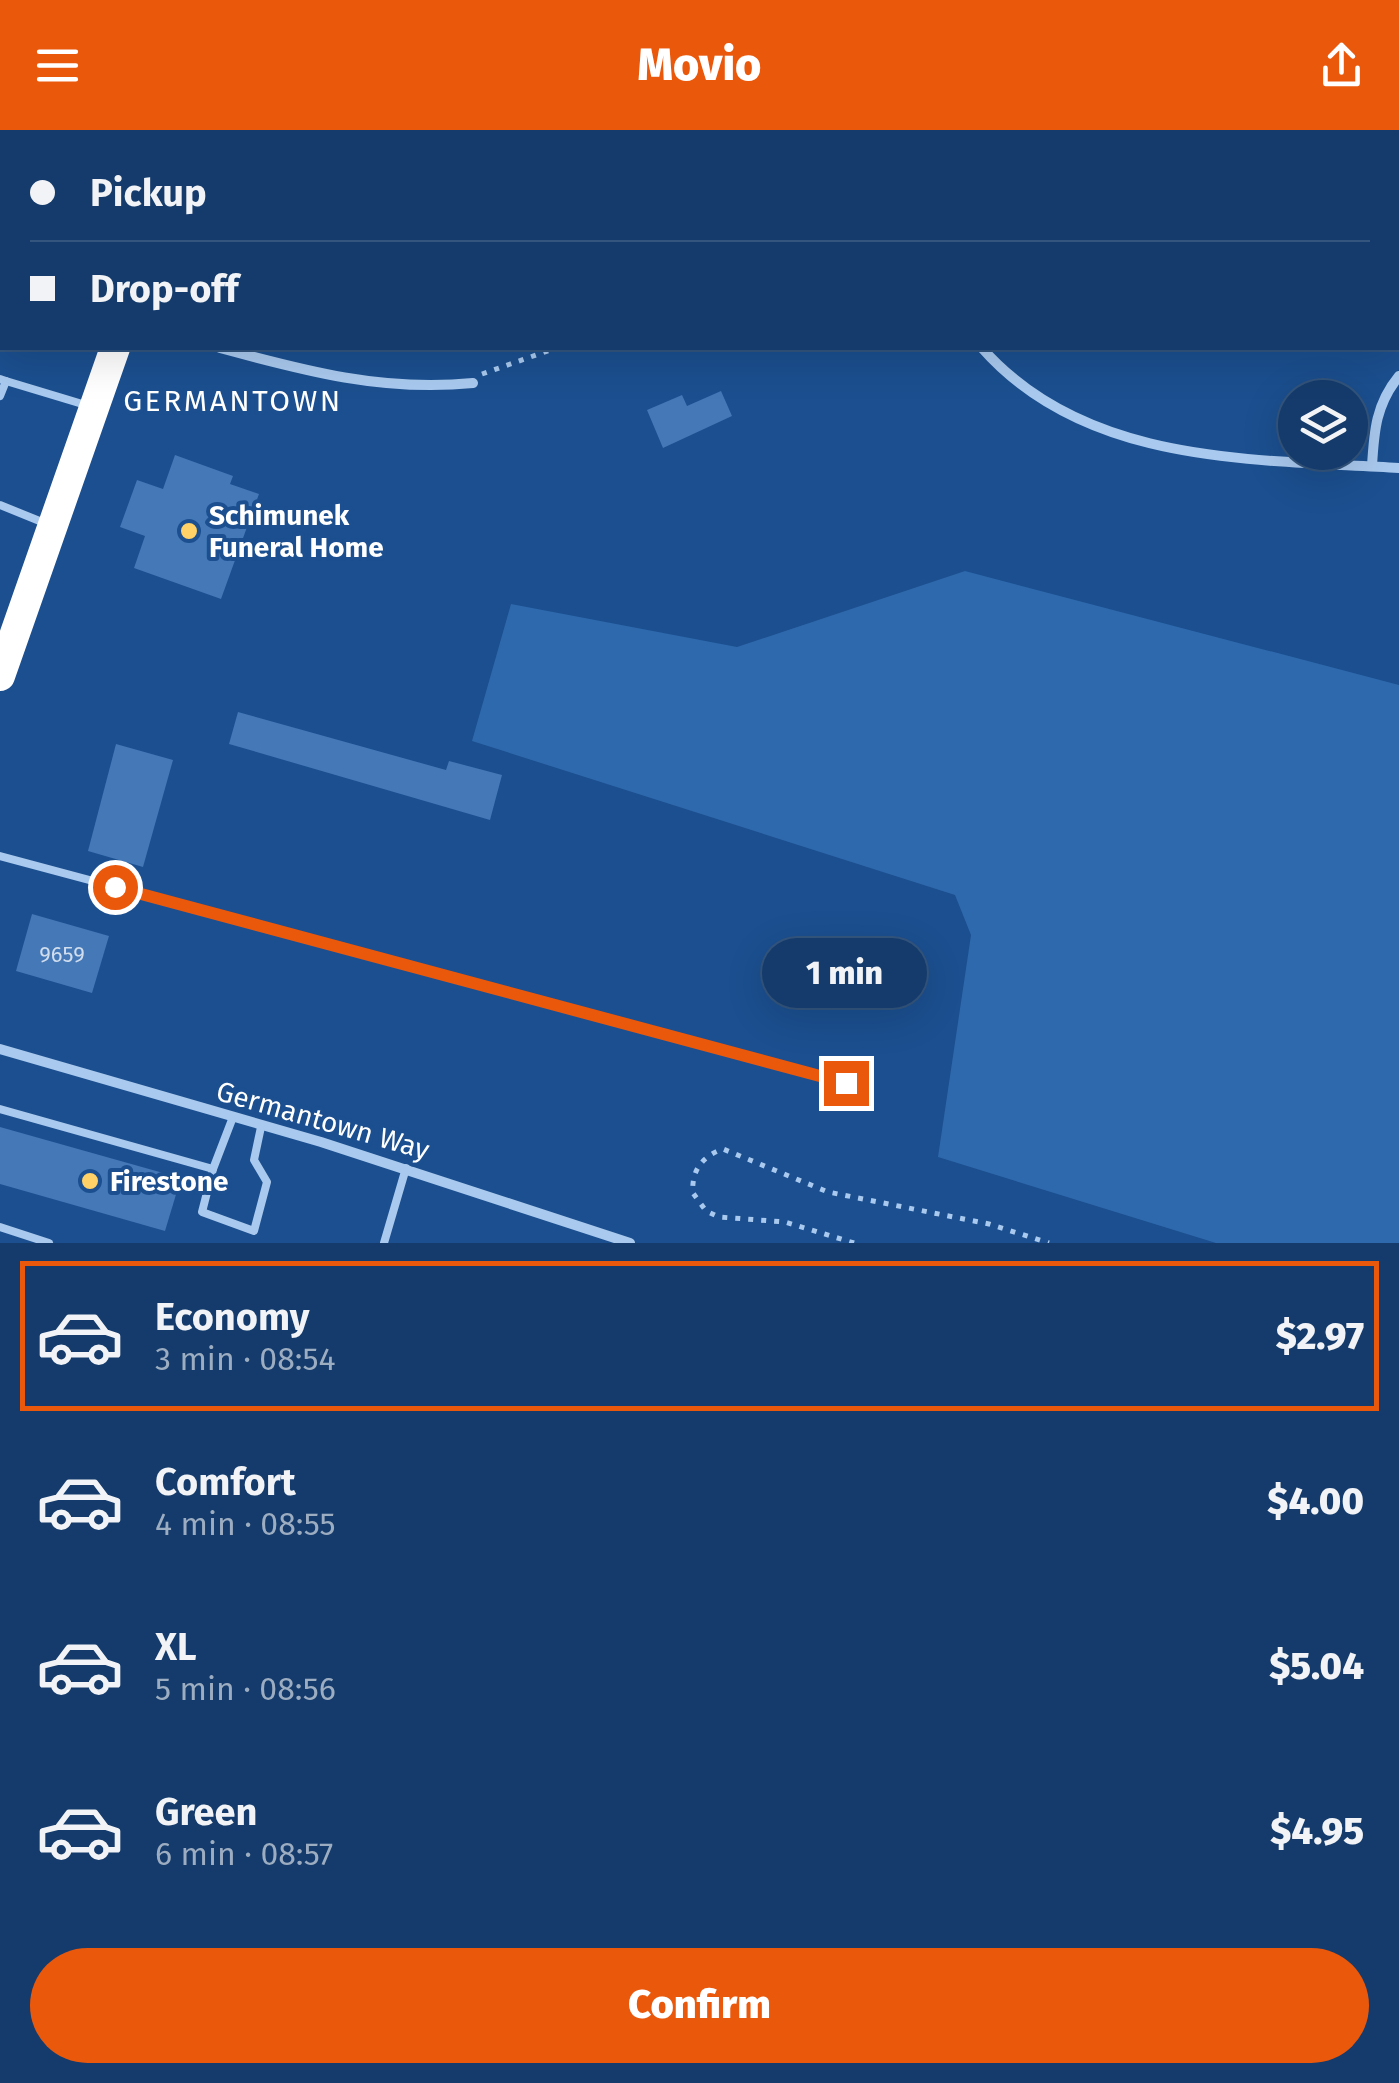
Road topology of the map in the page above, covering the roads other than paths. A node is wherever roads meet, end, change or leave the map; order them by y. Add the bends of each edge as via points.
1 (114, 350) edge
2 (243, 350) edge
3 (984, 350) edge
4 (1399, 376) edge
5 (3, 380) edge
6 (473, 383) road end
7 (0, 396) edge
8 (94, 407) junction
9 (1372, 466) junction
10 (1399, 468) edge
11 (0, 505) edge
12 (52, 526) junction
13 (0, 676) edge
14 (0, 856) edge
15 (0, 1050) edge
16 (846, 1083) dead end
17 (0, 1109) edge
18 (232, 1117) junction
19 (261, 1127) junction
20 (406, 1168) junction
21 (212, 1170) junction
22 (0, 1227) edge
23 (48, 1243) edge
24 (384, 1243) edge
25 (630, 1243) edge

1 - 8 highway
2 - 6 street via 307,374 390,386
3 - 9 street via 1054,406 1105,430 1188,453
4 - 9 street via 1375,421
5 - 7 lane
5 - 8 lane
8 - 12 highway
9 - 10 street
11 - 12 lane
12 - 13 highway
14 - 16 lane
15 - 18 street, Germantown Way
17 - 21 lane
18 - 19 street, Germantown Way
18 - 21 lane
19 - 20 street, Germantown Way
19 - 21 lane via 254,1160 267,1182 254,1231 202,1212
20 - 24 lane
20 - 25 street, Germantown Way
22 - 23 lane

